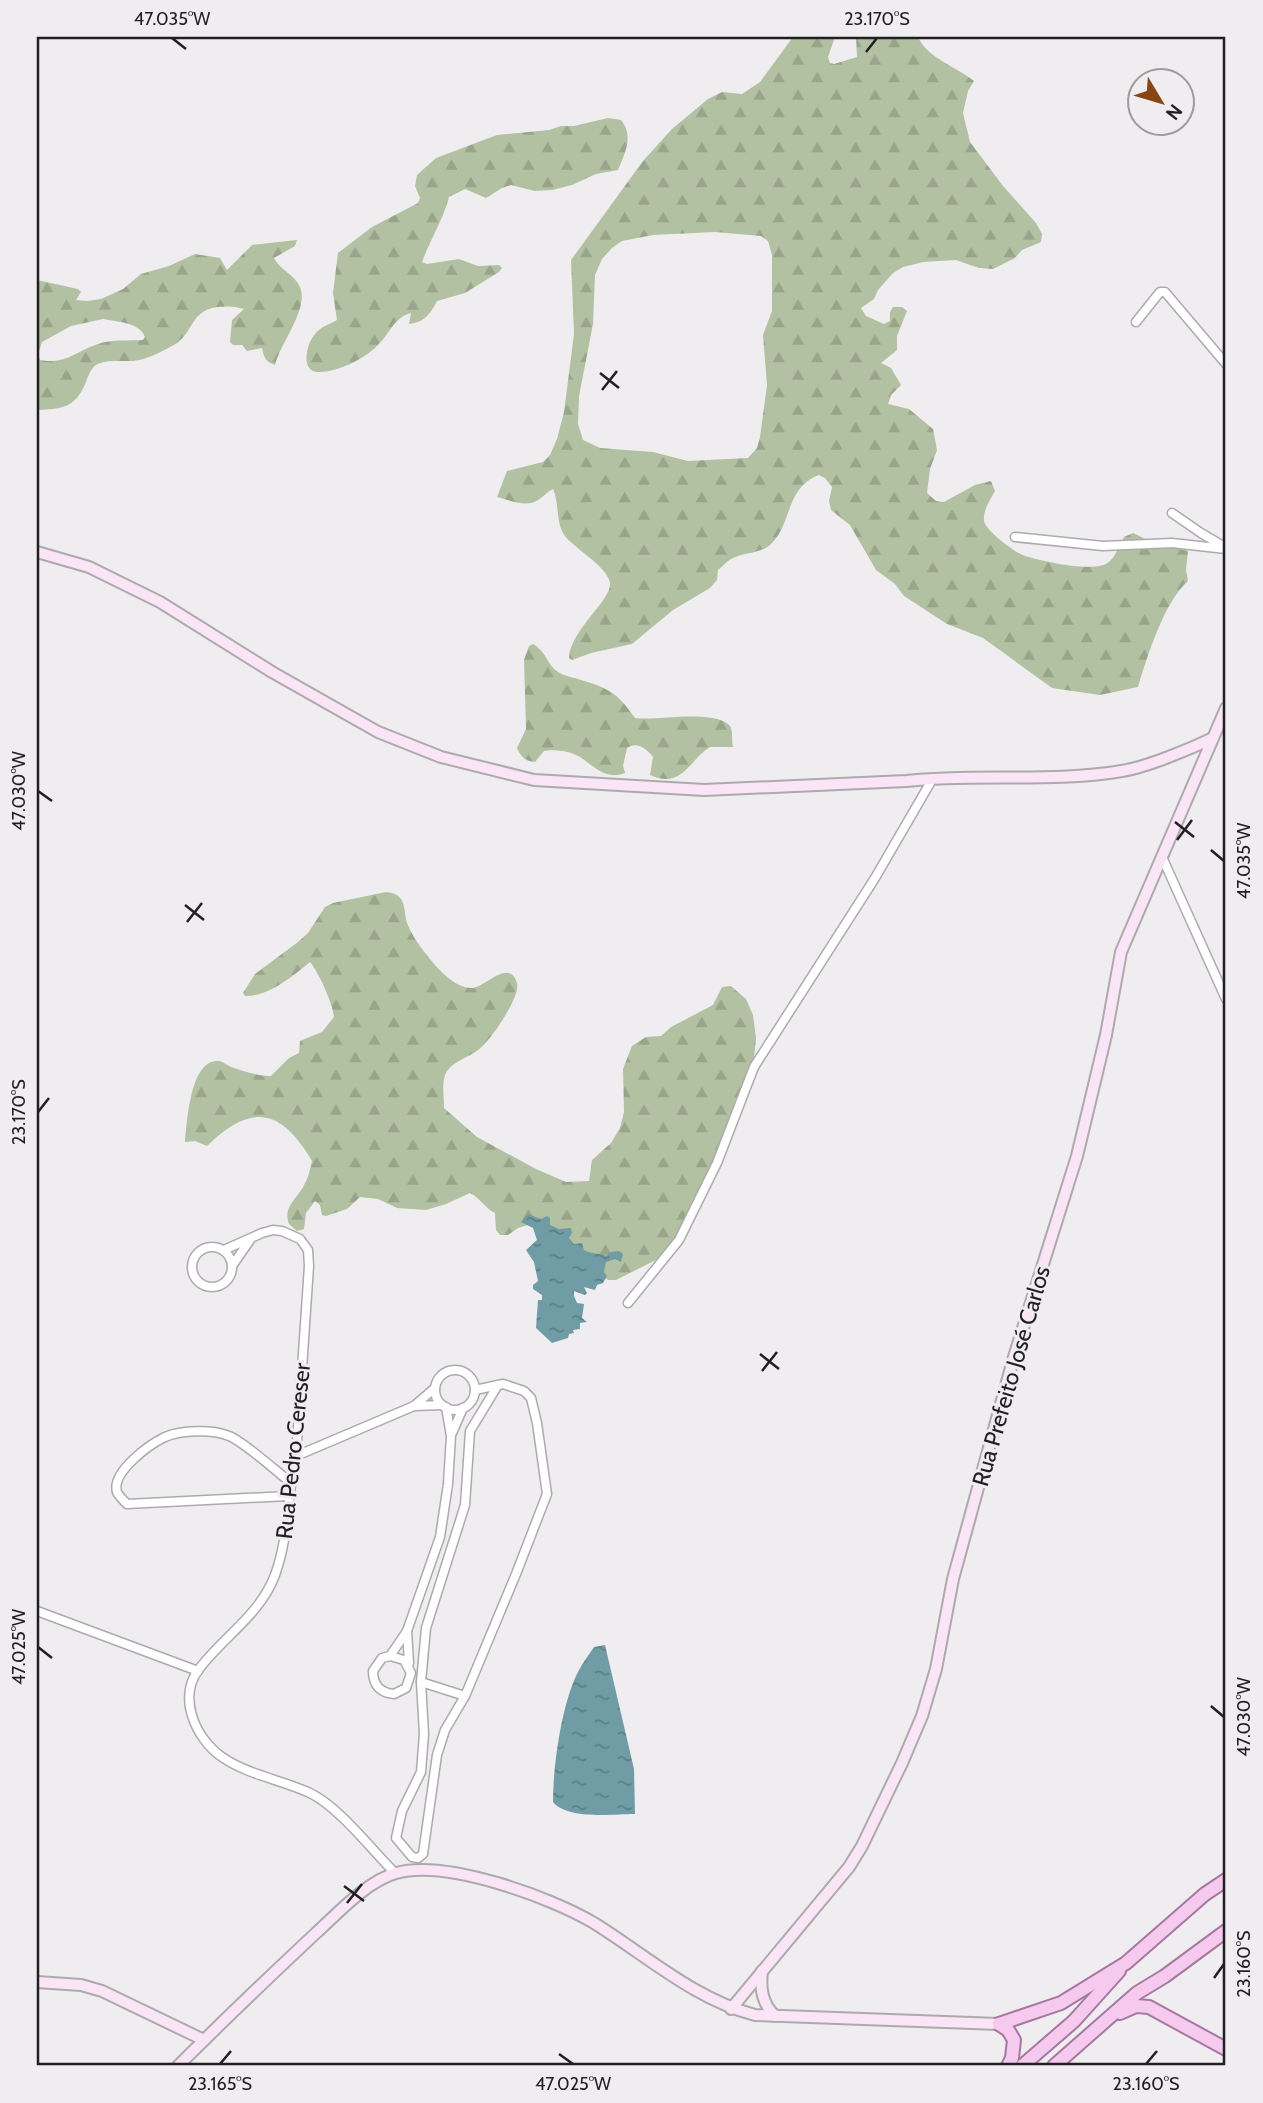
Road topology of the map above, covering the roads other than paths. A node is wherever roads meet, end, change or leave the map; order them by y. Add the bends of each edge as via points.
1 (1136, 323) dead end
2 (1226, 364) edge
3 (1172, 513) dead end
4 (1015, 537) dead end
5 (1226, 548) edge
6 (37, 552) edge
7 (1226, 708) edge
8 (1213, 738) junction
9 (933, 778) junction
10 (1161, 857) junction
11 (1226, 999) edge
12 (252, 1238) junction
13 (224, 1250) junction
14 (232, 1266) junction
15 (628, 1303) dead end
16 (498, 1385) junction
17 (436, 1388) junction
18 (475, 1390) junction
19 (414, 1406) junction
20 (444, 1406) junction
21 (463, 1408) junction
22 (451, 1436) junction
23 (296, 1456) junction
24 (290, 1482) junction
25 (288, 1496) junction
26 (37, 1611) edge
27 (407, 1631) junction
28 (390, 1656) junction
29 (409, 1666) junction
30 (198, 1671) junction
31 (421, 1682) junction
32 (465, 1696) junction
33 (395, 1873) junction
34 (1226, 1880) edge
35 (1205, 1894) junction
36 (1224, 1896) dead end
37 (1226, 1922) edge
38 (1221, 1934) edge
39 (1126, 1963) junction
40 (762, 1971) junction
41 (1165, 1976) junction
42 (37, 1982) edge
43 (1149, 2007) junction
44 (731, 2009) junction
45 (775, 2016) junction
46 (1109, 2019) junction
47 (999, 2024) junction
48 (204, 2040) junction
49 (1226, 2049) edge
50 (177, 2066) edge
51 (1008, 2066) edge
52 (1022, 2066) edge
53 (1054, 2066) edge

1 - 2 street via 1160,292 1165,292
3 - 5 street
4 - 5 street via 1102,547 1171,543
6 - 9 street via 89,567 160,602 378,732 441,757 534,780 704,790
7 - 8 street, Rua Prefeito José Carlos
8 - 9 street via 1126,771
8 - 10 street, Rua Prefeito José Carlos
9 - 15 street via 876,878 754,1067 717,1163 679,1240
10 - 11 street
10 - 40 street, Rua Prefeito José Carlos via 1121,952 1077,1156 1013,1360 953,1579 922,1716 849,1867
12 - 13 street, Rua Pedro Cereser
12 - 14 street
12 - 23 street, Rua Pedro Cereser via 282,1231 300,1239 308,1250
13 - 14 street
13 - 14 street via 209,1247 199,1252 193,1260 194,1276 206,1286 217,1286 226,1281
16 - 18 street
16 - 31 street via 470,1431 466,1505 426,1628
16 - 32 street via 513,1387 531,1398 547,1494
17 - 18 street via 446,1372 459,1370 470,1377
17 - 19 street
17 - 20 street
18 - 21 street
19 - 20 street
19 - 23 street
20 - 21 street
20 - 22 street
21 - 22 street
22 - 27 street via 440,1537
23 - 24 street, Rua Pedro Cereser
24 - 25 street, Rua Pedro Cereser
24 - 25 street via 230,1436 194,1432 165,1437 149,1447 122,1472 117,1483 117,1493 127,1504
25 - 30 street, Rua Pedro Cereser via 283,1548 267,1592 256,1611
26 - 30 street
27 - 28 street
27 - 29 street
28 - 29 street
28 - 29 street via 382,1658 373,1671 381,1691 394,1694 406,1688
30 - 33 street via 190,1708 193,1722 211,1747 236,1765 326,1803
31 - 32 street
31 - 32 street via 421,1772 402,1811 396,1838 412,1857 423,1854 437,1755
33 - 44 street via 461,1874 564,1908
33 - 48 street via 356,1896
34 - 35 main road
35 - 36 main road
35 - 39 main road
37 - 38 main road
38 - 41 main road
39 - 47 main road via 1061,2003
39 - 52 main road via 1074,2021
40 - 44 street, Rua Prefeito José Carlos
40 - 45 street via 764,2003
41 - 43 main road via 1150,1997
41 - 46 main road via 1137,1993
42 - 48 street via 102,1991
43 - 46 main road via 1136,2006
43 - 49 main road
44 - 45 street
45 - 47 street
46 - 53 main road
47 - 51 main road via 1014,2040
48 - 50 street

